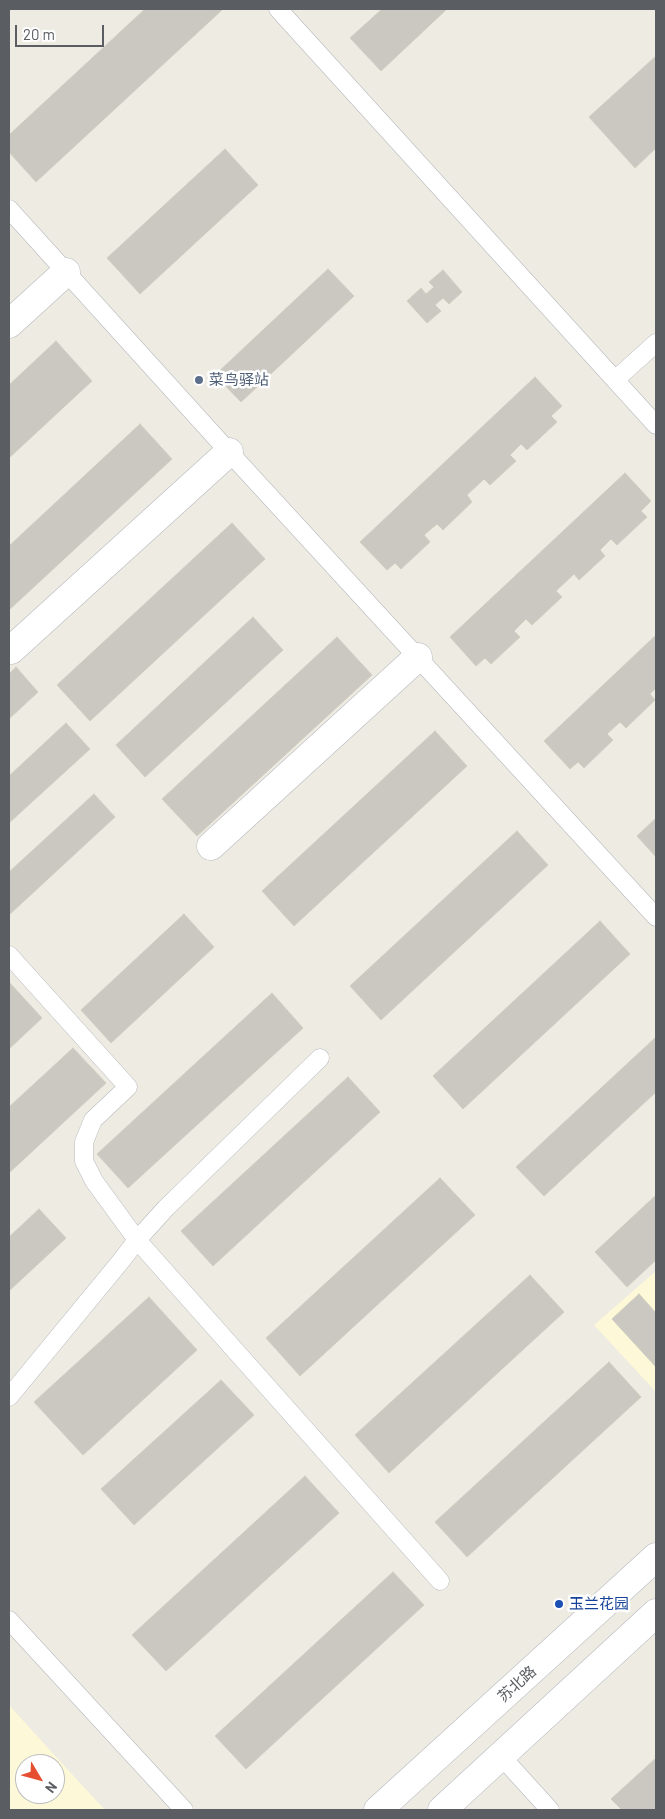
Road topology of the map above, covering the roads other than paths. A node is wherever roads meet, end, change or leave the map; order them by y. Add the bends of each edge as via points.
1 (278, 9) edge
2 (9, 209) edge
3 (66, 272) junction
4 (9, 324) edge
5 (656, 343) edge
6 (615, 380) junction
7 (656, 424) edge
8 (229, 452) junction
9 (11, 650) dead end
10 (418, 657) junction
11 (211, 846) dead end
12 (656, 916) edge
13 (9, 955) edge
14 (320, 1058) dead end
15 (137, 1240) junction
16 (9, 1397) edge
17 (656, 1557) edge
18 (440, 1581) dead end
19 (656, 1613) edge
20 (9, 1620) edge
21 (500, 1756) junction
22 (184, 1810) edge
23 (378, 1810) edge
24 (442, 1810) edge
25 (550, 1810) edge

1 - 6 lane
2 - 3 lane
3 - 4 main road
3 - 8 lane
5 - 6 lane
6 - 7 lane
8 - 9 main road
8 - 10 lane
10 - 11 main road
10 - 12 lane
13 - 15 lane via 128,1087 93,1120 84,1142 84,1161 94,1181
14 - 15 lane
15 - 16 lane
15 - 18 lane
17 - 23 main road, 苏北路
19 - 21 main road
20 - 22 lane
21 - 24 main road
21 - 25 lane

